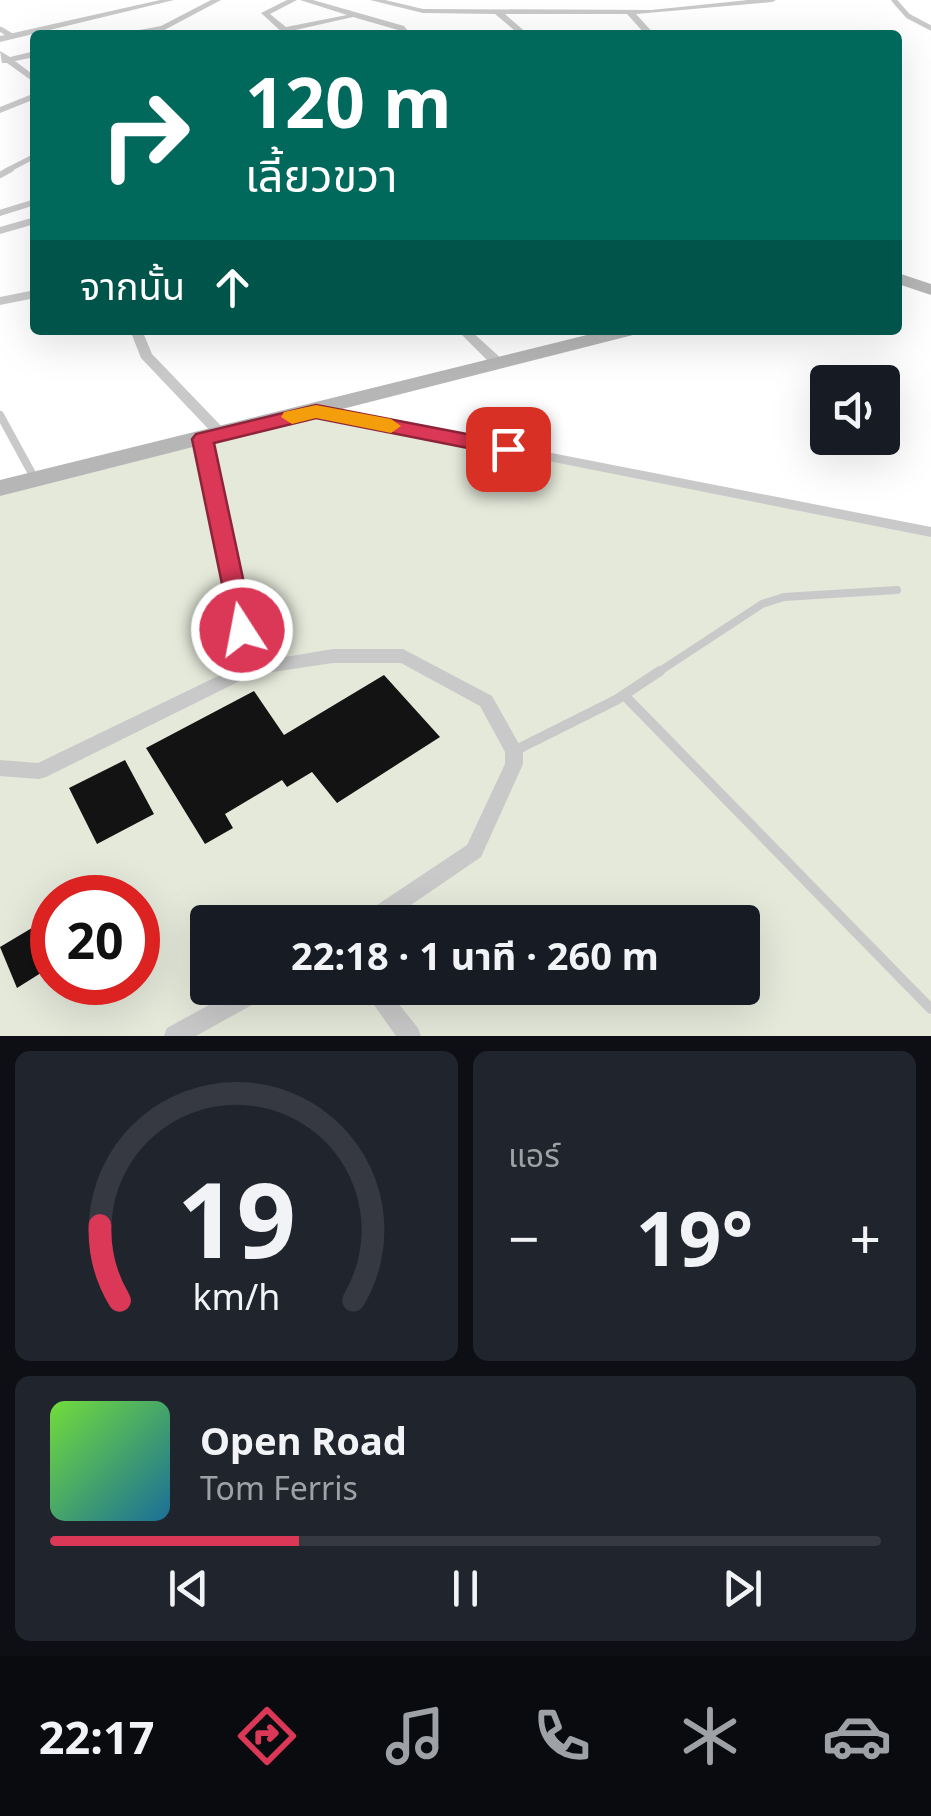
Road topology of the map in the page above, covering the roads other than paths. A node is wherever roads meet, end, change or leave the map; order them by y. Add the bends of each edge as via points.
1 (170, 0) edge
2 (217, 0) edge
3 (293, 0) edge
4 (304, 0) edge
5 (374, 0) edge
6 (772, 0) edge
7 (894, 0) edge
8 (742, 2) edge
9 (124, 10) junction
10 (498, 12) junction
11 (628, 12) junction
12 (355, 16) junction
13 (931, 28) edge
14 (0, 29) edge
15 (38, 30) edge
16 (144, 30) edge
17 (153, 30) edge
18 (285, 30) edge
19 (300, 30) edge
20 (396, 30) edge
21 (519, 30) edge
22 (646, 30) edge
23 (30, 32) edge
24 (12, 36) junction
25 (0, 39) edge
26 (30, 55) edge
27 (3, 59) edge
28 (30, 77) edge
29 (30, 98) edge
30 (0, 109) edge
31 (30, 159) edge
32 (0, 175) edge
33 (30, 203) edge
34 (0, 212) edge
35 (30, 222) edge
36 (0, 231) edge
37 (902, 279) edge
38 (931, 290) edge
39 (30, 295) edge
40 (0, 300) edge
41 (138, 335) edge
42 (468, 335) edge
43 (611, 335) edge
44 (499, 364) junction
45 (316, 411) junction
46 (0, 415) edge
47 (212, 437) junction
48 (35, 479) junction
49 (0, 488) edge
50 (931, 532) edge
51 (897, 590) dead end
52 (249, 668) junction
53 (624, 695) junction
54 (514, 750) junction
55 (0, 768) edge
56 (393, 905) edge
57 (230, 1005) edge
58 (387, 1005) edge
59 (931, 1008) edge
60 (175, 1036) edge
61 (410, 1036) edge

1 - 9 street
2 - 17 street
3 - 18 street via 265,12
4 - 12 street
5 - 10 street via 422,11
6 - 8 street
7 - 13 lane
8 - 11 street
9 - 15 street
9 - 16 street
10 - 11 street
10 - 21 street
11 - 22 street
12 - 19 street
12 - 20 street
14 - 24 lane
23 - 24 street
24 - 25 street
26 - 27 street
27 - 28 street
29 - 30 street
31 - 32 lane
33 - 34 lane
35 - 36 street
37 - 38 street
39 - 40 street
41 - 47 street
42 - 44 street
43 - 44 street
44 - 45 street
45 - 47 street
45 - 50 street
46 - 48 lane
47 - 48 street
47 - 52 lane
48 - 49 street
51 - 53 lane via 769,601
52 - 54 street via 333,656 403,656 486,701
52 - 55 street via 39,771
53 - 54 lane
53 - 59 lane
54 - 56 street via 514,764 474,850
57 - 60 street
58 - 61 street

